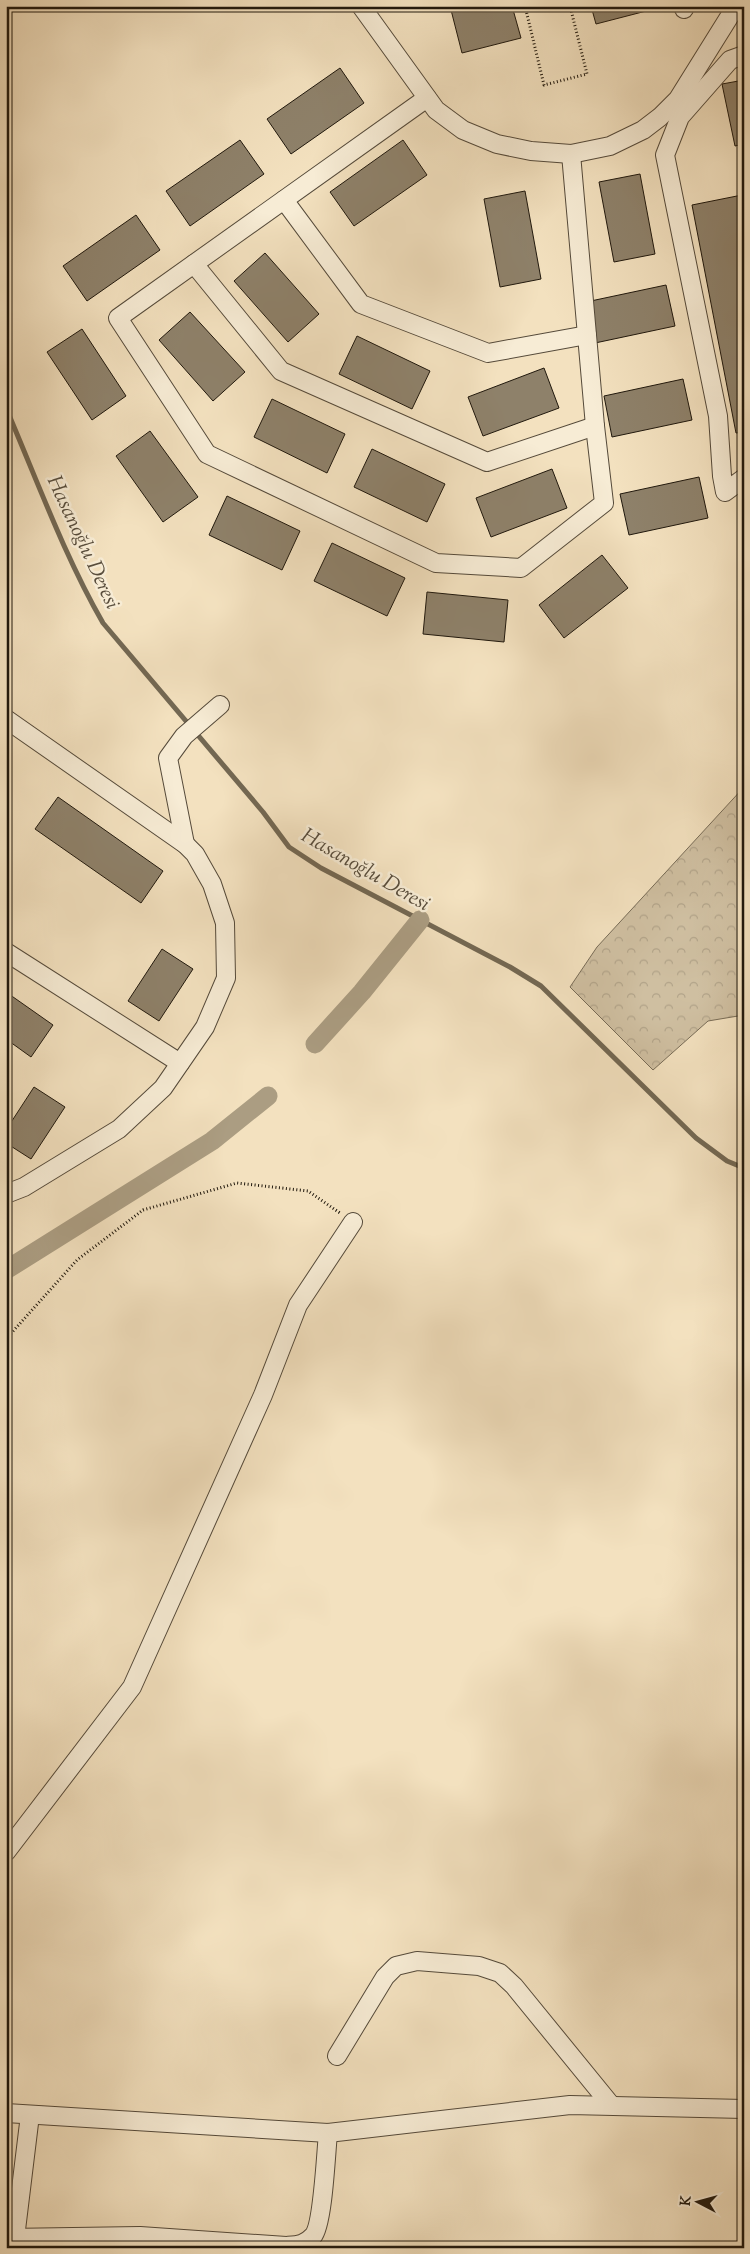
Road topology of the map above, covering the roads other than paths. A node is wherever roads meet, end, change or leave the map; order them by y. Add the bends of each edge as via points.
1 (361, 6) edge
2 (736, 6) edge
3 (744, 55) edge
4 (427, 98) junction
5 (571, 154) junction
6 (284, 200) junction
7 (194, 264) junction
8 (587, 335) junction
9 (595, 426) junction
10 (744, 478) edge
11 (220, 705) dead end
12 (6, 719) edge
13 (185, 844) junction
14 (6, 952) edge
15 (180, 1063) junction
16 (6, 1194) edge
17 (354, 1222) road end
18 (6, 1852) edge
19 (337, 2056) dead end
20 (611, 2105) junction
21 (744, 2109) edge
22 (6, 2113) edge
23 (30, 2115) junction
24 (328, 2133) junction
25 (10, 2238) edge

1 - 4 street
2 - 5 street via 678,99 660,117 643,130 610,146
3 - 10 street via 730,60 680,117 665,155 718,416 726,492
4 - 5 street via 436,110 464,130 497,144
4 - 6 street
5 - 8 street
6 - 7 street
6 - 8 street via 361,304 488,353
7 - 9 street via 281,371 487,462
7 - 9 street via 118,318 207,454 436,562 521,568 604,503
8 - 9 street
11 - 13 street via 184,736 168,758
12 - 13 street
13 - 15 street via 195,854 212,884 225,923 226,978 205,1027
14 - 15 street
15 - 16 street via 163,1088 120,1129 24,1187
17 - 18 street via 298,1305 263,1396 132,1687
19 - 20 street via 385,1977 396,1966 417,1961 479,1966 500,1973 514,1986
20 - 21 street
20 - 24 street via 570,2105
22 - 23 street
23 - 24 street
23 - 25 street
24 - 25 street via 319,2217 315,2234 303,2245 140,2236

